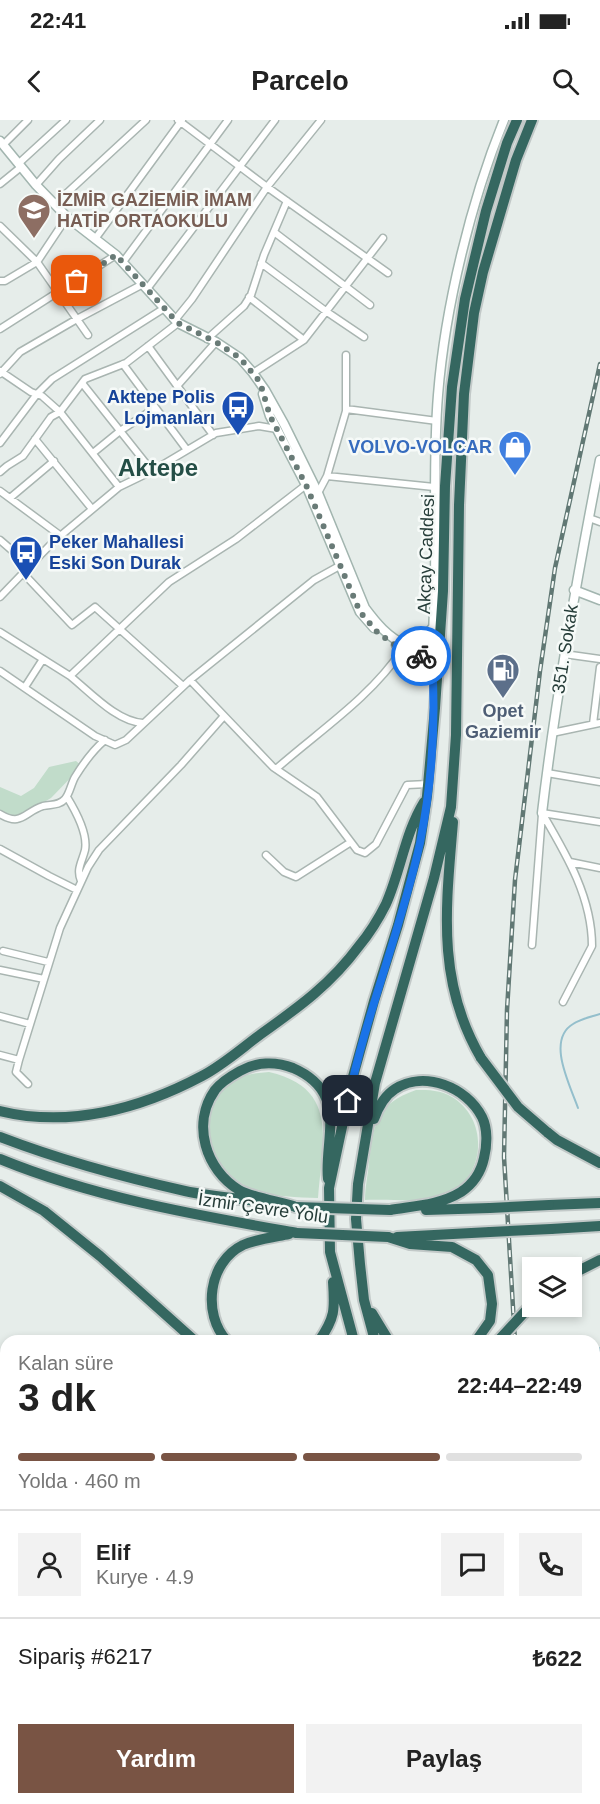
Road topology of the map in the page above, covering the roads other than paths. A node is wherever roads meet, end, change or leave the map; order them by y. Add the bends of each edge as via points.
1 (28, 120) edge
2 (66, 120) edge
3 (100, 120) edge
4 (146, 120) edge
5 (228, 120) edge
6 (275, 120) edge
7 (321, 120) edge
8 (504, 120) edge
9 (517, 120) edge
10 (532, 120) edge
11 (180, 121) edge
12 (1, 143) edge
13 (210, 144) junction
14 (10, 153) junction
15 (0, 156) edge
16 (20, 166) junction
17 (239, 166) junction
18 (0, 184) edge
19 (36, 185) junction
20 (267, 187) junction
21 (287, 201) junction
22 (55, 204) junction
23 (67, 217) junction
24 (0, 226) edge
25 (274, 232) junction
26 (3, 234) edge
27 (383, 238) dead end
28 (94, 239) junction
29 (116, 255) junction
30 (368, 257) junction
31 (37, 262) junction
32 (123, 262) junction
33 (261, 263) junction
34 (388, 273) dead end
35 (0, 281) edge
36 (145, 287) junction
37 (346, 287) junction
38 (58, 294) junction
39 (249, 297) junction
40 (370, 305) dead end
41 (163, 309) junction
42 (327, 312) junction
43 (77, 319) junction
44 (177, 322) junction
45 (0, 329) edge
46 (88, 335) dead end
47 (364, 337) dead end
48 (207, 339) junction
49 (304, 340) junction
50 (216, 342) junction
51 (148, 346) junction
52 (346, 356) dead end
53 (123, 364) junction
54 (0, 372) edge
55 (253, 373) junction
56 (82, 383) junction
57 (177, 386) junction
58 (37, 394) junction
59 (155, 408) junction
60 (346, 408) junction
61 (60, 412) junction
62 (274, 415) junction
63 (436, 421) junction
64 (259, 426) junction
65 (281, 428) junction
66 (120, 431) junction
67 (213, 435) junction
68 (35, 439) junction
69 (0, 443) edge
70 (187, 450) junction
71 (93, 453) junction
72 (600, 460) edge
73 (54, 461) junction
74 (152, 471) junction
75 (0, 472) edge
76 (327, 476) junction
77 (306, 485) junction
78 (119, 487) junction
79 (434, 487) junction
80 (597, 490) edge
81 (0, 491) edge
82 (318, 494) junction
83 (10, 498) junction
84 (92, 509) junction
85 (589, 518) junction
86 (600, 522) edge
87 (61, 536) junction
88 (0, 540) edge
89 (343, 564) junction
90 (30, 566) junction
91 (23, 573) junction
92 (574, 590) junction
93 (0, 597) edge
94 (600, 600) edge
95 (433, 627) junction
96 (119, 631) junction
97 (0, 632) edge
98 (402, 650) junction
99 (564, 654) junction
100 (43, 659) junction
101 (600, 659) edge
102 (432, 662) junction
103 (600, 668) edge
104 (0, 671) edge
105 (70, 676) junction
106 (190, 680) junction
107 (183, 686) junction
108 (25, 687) junction
109 (435, 708) junction
110 (224, 716) junction
111 (143, 723) junction
112 (596, 723) edge
113 (552, 733) junction
114 (105, 740) junction
115 (276, 769) junction
116 (547, 773) junction
117 (600, 782) edge
118 (428, 784) junction
119 (427, 796) junction
120 (67, 797) junction
121 (451, 807) junction
122 (542, 813) junction
123 (0, 814) edge
124 (600, 822) edge
125 (351, 842) junction
126 (0, 849) edge
127 (266, 855) dead end
128 (570, 862) junction
129 (600, 868) edge
130 (81, 881) junction
131 (77, 890) junction
132 (532, 945) dead end
133 (3, 951) dead end
134 (48, 963) junction
135 (0, 970) edge
136 (44, 979) junction
137 (563, 1002) dead end
138 (0, 1016) edge
139 (30, 1024) junction
140 (0, 1055) edge
141 (19, 1060) junction
142 (28, 1084) dead end
143 (0, 1111) edge
144 (0, 1137) edge
145 (0, 1159) edge
146 (600, 1163) edge
147 (358, 1184) junction
148 (0, 1186) edge
149 (329, 1188) junction
150 (600, 1203) edge
151 (296, 1207) junction
152 (390, 1210) junction
153 (600, 1226) edge
154 (297, 1233) junction
155 (388, 1237) junction
156 (330, 1252) junction
157 (600, 1260) edge
158 (582, 1269) edge
159 (364, 1300) junction
160 (522, 1315) edge
161 (188, 1335) edge
162 (222, 1335) edge
163 (323, 1335) edge
164 (352, 1335) edge
165 (373, 1335) edge
166 (385, 1335) edge
167 (480, 1335) edge
168 (504, 1335) edge

1 - 12 street
2 - 16 street
3 - 19 street
4 - 22 street
5 - 13 street
6 - 17 street
7 - 20 street
8 - 63 main road via 459,269
9 - 109 highway, Akçay Caddesi via 486,211 465,299 452,387
10 - 121 highway, Akçay Caddesi via 508,182 483,272 464,394
11 - 13 street
11 - 28 street
12 - 14 main road
13 - 17 street
13 - 32 street
14 - 15 street
14 - 16 main road
16 - 18 street
16 - 19 main road
17 - 20 street
17 - 36 street
19 - 22 main road
20 - 21 street
20 - 44 street
21 - 25 street
21 - 30 street
22 - 23 main road
23 - 28 main road
23 - 31 street
24 - 26 street
25 - 33 street
25 - 37 street
26 - 31 street
27 - 30 street
28 - 29 main road
29 - 32 main road
29 - 38 street
30 - 34 street
30 - 37 street
31 - 35 street
31 - 38 street
32 - 36 main road
33 - 39 street
33 - 42 street
36 - 41 main road
36 - 43 street
37 - 40 street
37 - 42 street
38 - 43 street
38 - 45 street
39 - 48 street
39 - 49 street
41 - 44 main road
41 - 58 street via 52,379
42 - 47 street
42 - 49 street
43 - 46 street
43 - 54 street via 20,352
44 - 48 main road
44 - 51 street
48 - 50 main road
49 - 55 street
50 - 55 main road via 240,358
50 - 57 street
51 - 53 street
51 - 57 street
52 - 60 street
53 - 56 street
53 - 59 street
54 - 58 street
55 - 62 main road
56 - 61 street
56 - 66 street
57 - 67 street
58 - 61 street
58 - 69 street
59 - 66 street
59 - 70 street
60 - 63 street
60 - 76 street
61 - 68 street via 51,417
61 - 71 street
62 - 64 street
62 - 65 main road
63 - 79 main road
64 - 65 street
64 - 67 street
65 - 77 main road
65 - 82 main road
66 - 71 street
66 - 74 street
67 - 70 street
68 - 73 street
68 - 75 street via 23,456
70 - 74 street
71 - 78 street
72 - 80 main road, 351. Sokak
73 - 83 street
73 - 84 street
74 - 78 street
76 - 79 street
76 - 82 street
77 - 89 main road
77 - 96 street via 236,539 169,582
78 - 84 street
79 - 95 main road
80 - 85 main road, 351. Sokak
81 - 83 street
82 - 89 main road
83 - 87 street
84 - 87 street
85 - 86 street
85 - 92 main road, 351. Sokak
87 - 90 street
88 - 90 street
89 - 95 main road via 365,608 390,637 405,645 418,642
89 - 98 main road via 360,612 378,633
89 - 106 street via 314,580
90 - 91 street
91 - 93 street
91 - 96 street via 72,625 95,607
92 - 94 main road
92 - 99 main road, 351. Sokak
95 - 102 main road
96 - 105 street
96 - 107 street
97 - 100 street
98 - 102 main road
98 - 115 street via 364,696
99 - 101 street
99 - 113 main road, 351. Sokak
100 - 105 street
100 - 108 street
102 - 109 main road
103 - 112 street
104 - 108 street
105 - 111 street via 119,715
106 - 107 street
106 - 110 street
107 - 111 street
108 - 114 street
109 - 118 highway, Akçay Caddesi
110 - 115 street
110 - 130 street via 99,850
111 - 114 street via 115,745
112 - 113 street
113 - 116 main road, 351. Sokak
114 - 120 street via 75,777
115 - 125 street via 317,797
116 - 117 street
116 - 122 main road, 351. Sokak
118 - 119 highway, Akçay Caddesi
118 - 125 street via 407,785 376,844 365,853
119 - 143 highway via 414,818 386,904 360,946 324,987 274,1025 204,1075 126,1107 56,1118
119 - 149 highway, Akçay Caddesi via 420,843 352,1080
120 - 123 street via 16,820
120 - 130 street via 78,817 86,847 79,867
121 - 146 highway, bridge via 446,950 458,1009 481,1058 518,1107 557,1140
121 - 147 highway, Akçay Caddesi via 375,1083
122 - 124 street
122 - 128 street
122 - 132 street
125 - 127 street via 296,877 284,872
126 - 131 street
128 - 129 street
128 - 137 street via 588,915 591,946
130 - 131 street
131 - 134 street
133 - 134 street
134 - 136 street
135 - 136 street
136 - 139 street
138 - 139 street
139 - 141 street
140 - 141 street
141 - 142 street via 16,1072
144 - 151 highway, İzmir Çevre Yolu via 57,1158 187,1191
145 - 154 highway, İzmir Çevre Yolu via 141,1204
147 - 152 highway via 373,1120 394,1089 432,1081 467,1099 482,1117 485,1128 486,1150 477,1176 470,1186 442,1201
147 - 159 highway, Akçay Caddesi via 356,1220
148 - 161 highway via 44,1211
149 - 151 highway via 326,1163 330,1127 325,1096 311,1078 280,1063 254,1064 244,1069 216,1089 209,1100 204,1131 206,1151 222,1178 241,1191
149 - 156 highway, Akçay Caddesi
150 - 152 highway, İzmir Çevre Yolu, bridge
151 - 152 highway, İzmir Çevre Yolu, bridge
153 - 155 highway, İzmir Çevre Yolu, bridge
154 - 155 highway, İzmir Çevre Yolu, bridge
154 - 162 highway via 242,1246 224,1262 214,1278 211,1299
155 - 167 highway via 410,1244 452,1247 476,1260 488,1275 492,1304 490,1321
156 - 163 highway via 334,1299 331,1322
156 - 164 highway, Akçay Caddesi
157 - 158 highway
159 - 165 highway, Akçay Caddesi
159 - 166 highway
160 - 168 highway, bridge

